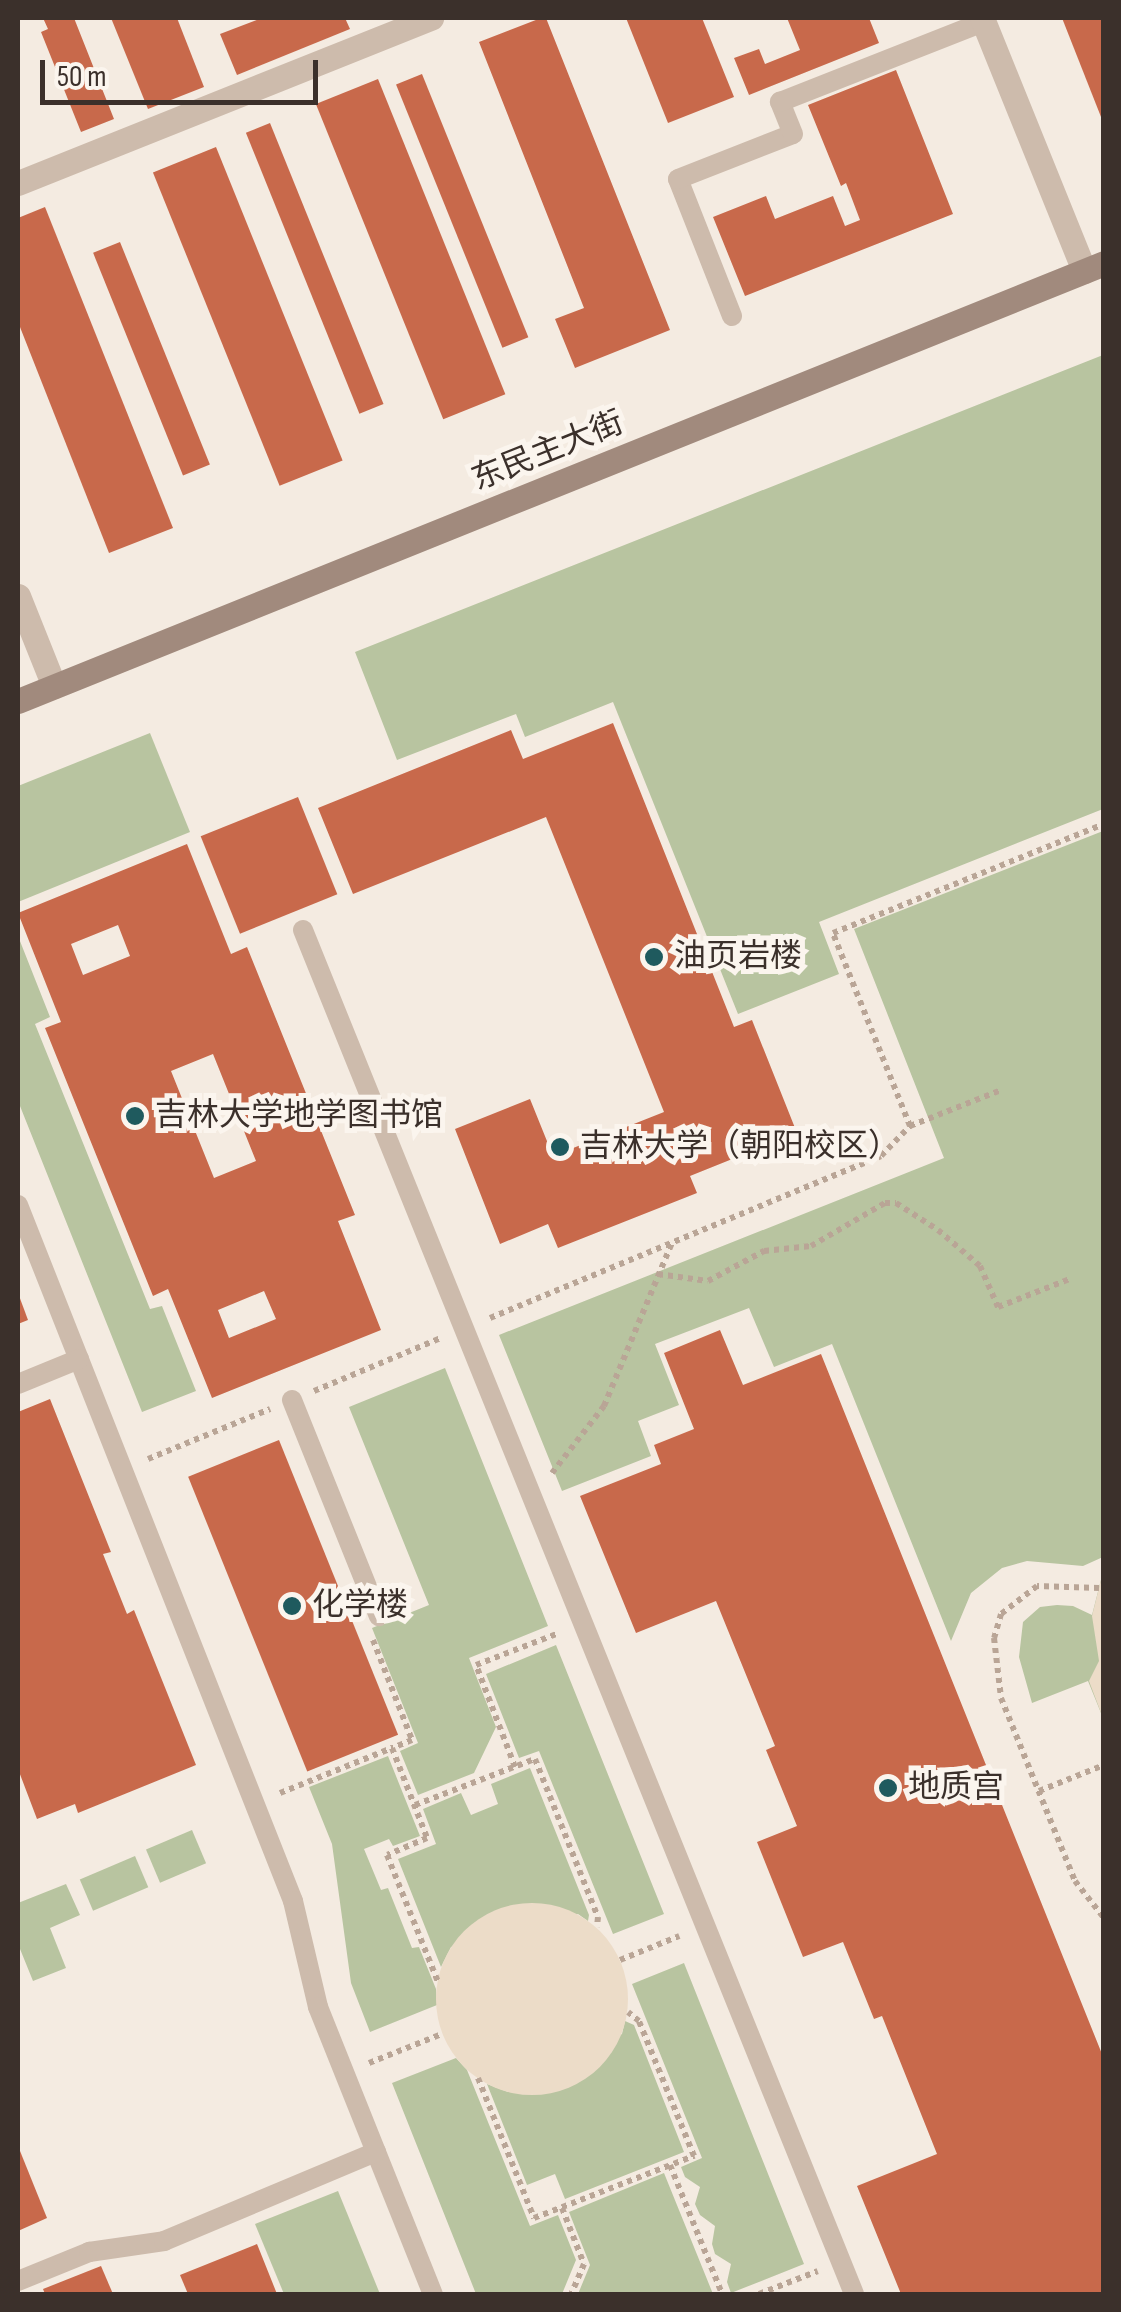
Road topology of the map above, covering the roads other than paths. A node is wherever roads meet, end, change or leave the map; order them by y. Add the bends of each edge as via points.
1 (431, 18) edge
2 (982, 20) edge
3 (18, 183) edge
4 (1094, 267) edge
5 (732, 316) dead end
6 (18, 596) edge
7 (54, 686) junction
8 (18, 700) edge
9 (303, 930) dead end
10 (18, 1205) edge
11 (79, 1359) junction
12 (18, 1384) edge
13 (292, 1400) road end
14 (379, 1616) road end
15 (376, 2152) junction
16 (18, 2281) edge
17 (433, 2294) edge
18 (854, 2294) edge

1 - 3 street
2 - 4 street
2 - 5 lane via 780,102 793,134 678,179
4 - 7 main road, 东民主大街
6 - 7 street
7 - 8 main road, 东民主大街
9 - 18 lane
10 - 11 lane
11 - 12 lane
11 - 15 lane via 293,1901 318,2007
13 - 14 lane
15 - 16 lane via 164,2241 89,2252
15 - 17 lane

